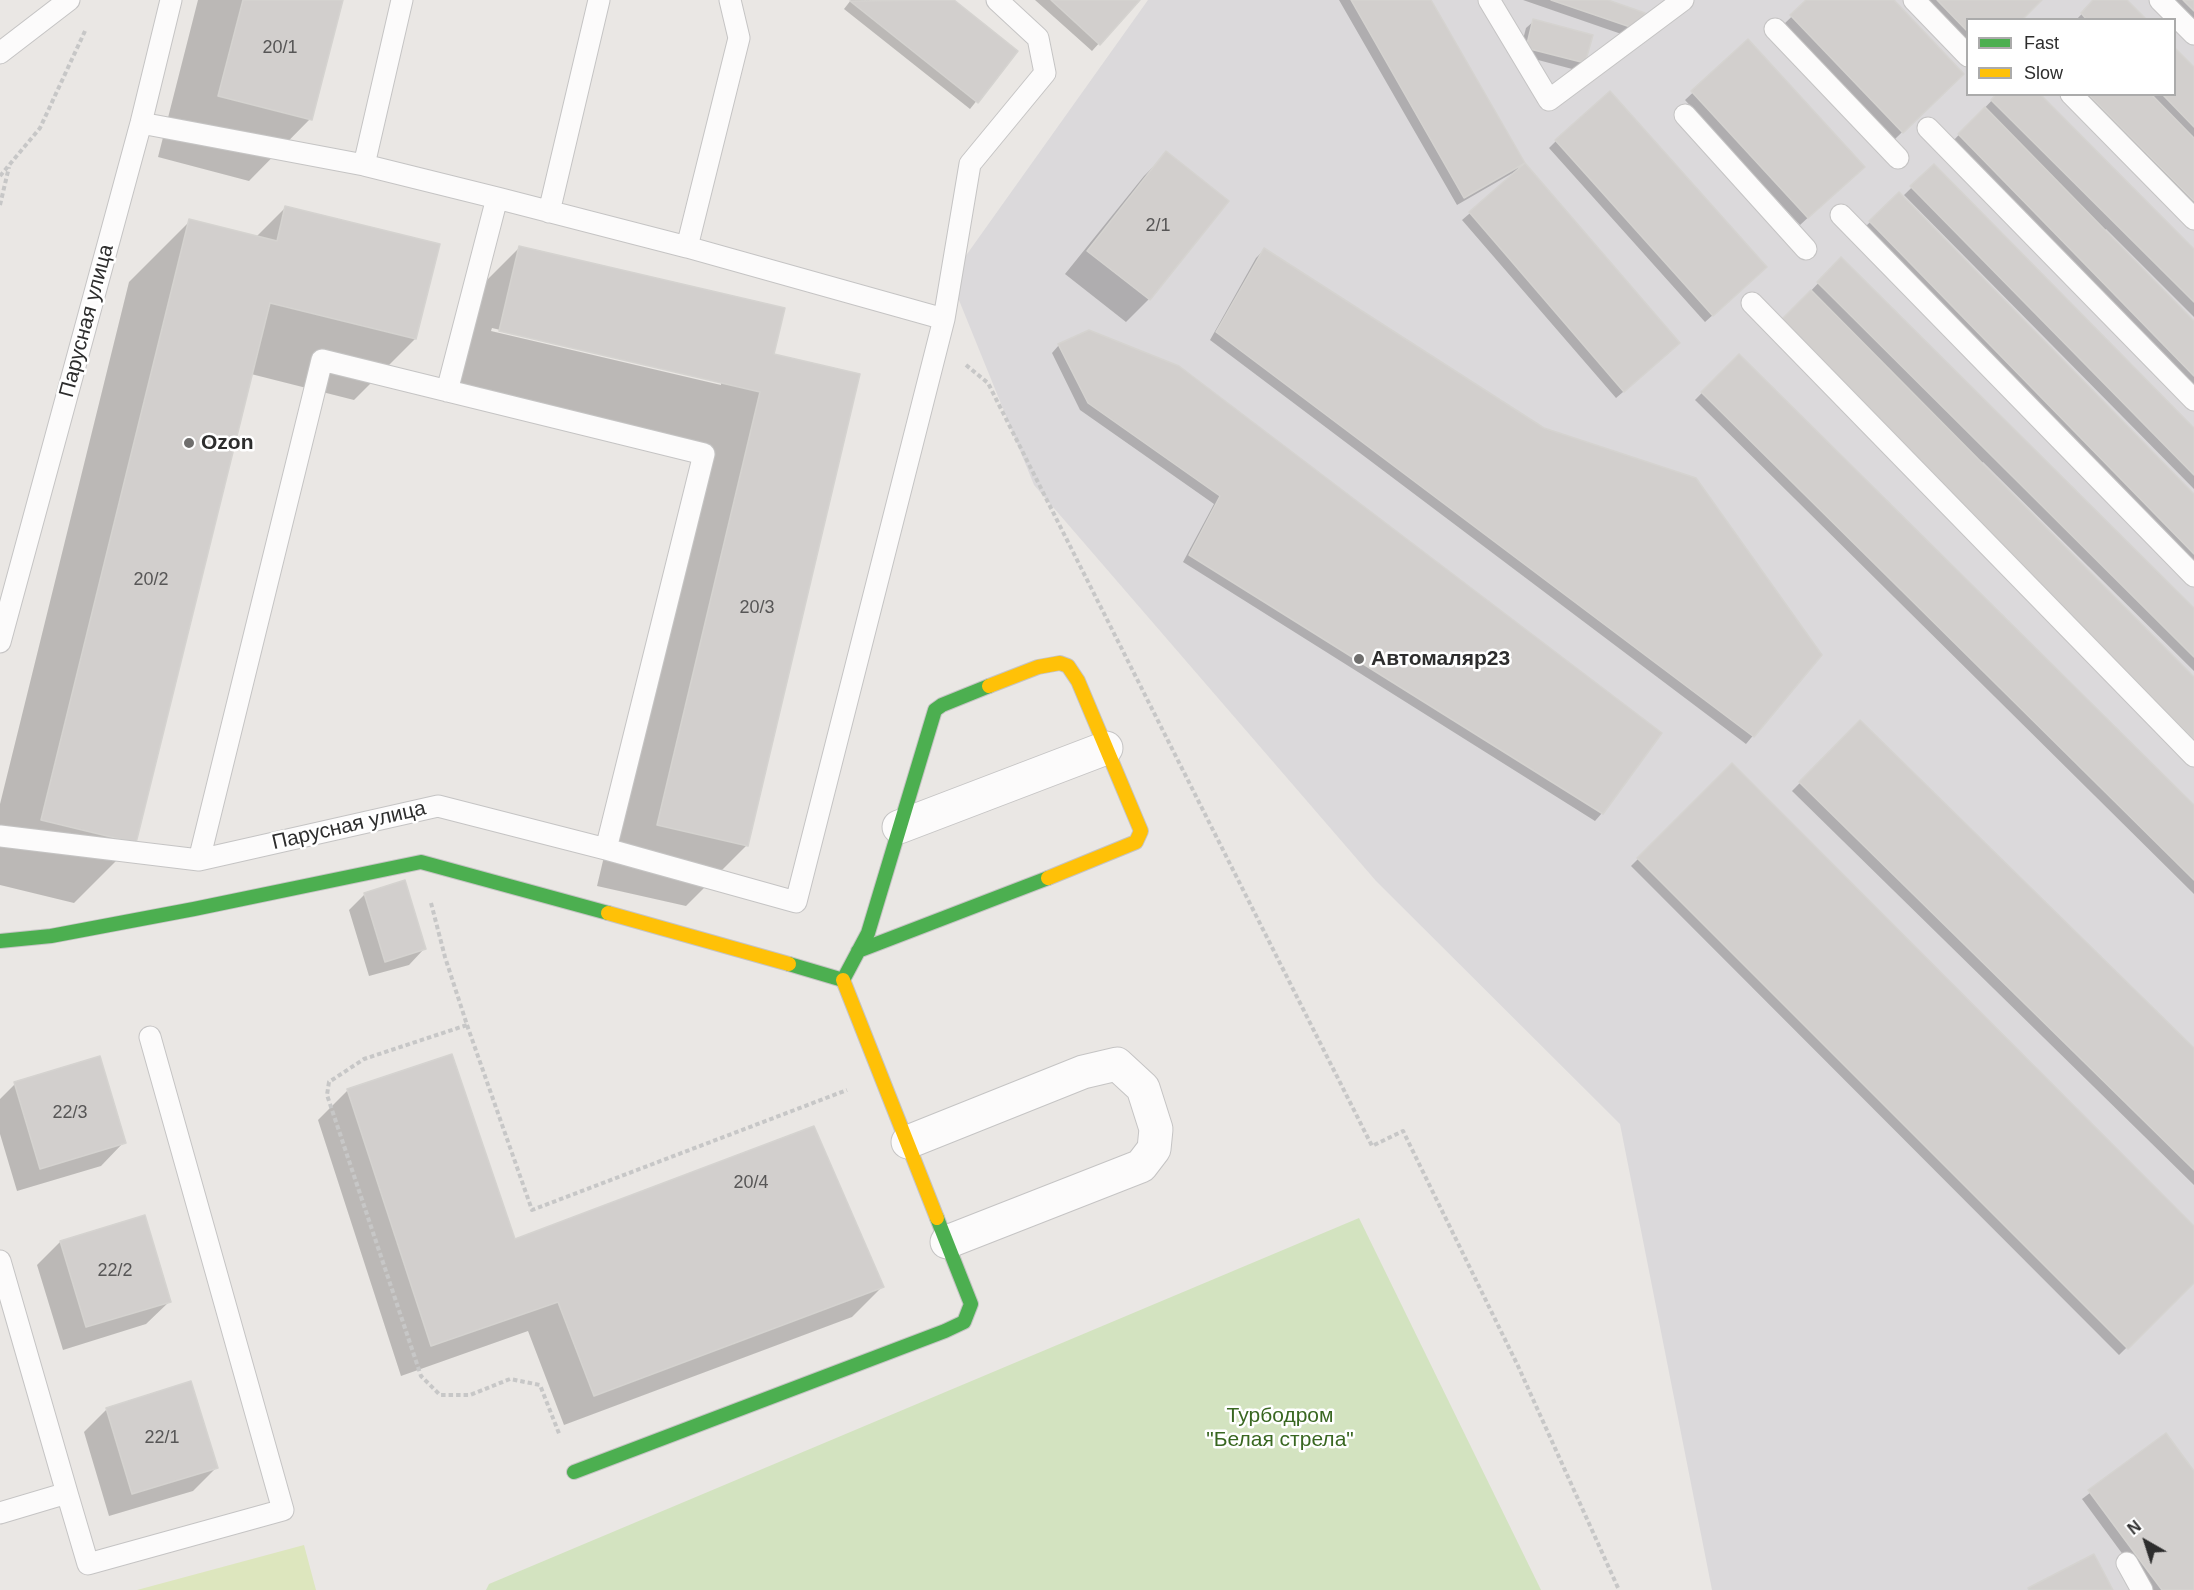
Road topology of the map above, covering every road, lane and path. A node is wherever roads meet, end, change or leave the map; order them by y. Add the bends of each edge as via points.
1 (69, 0) edge
2 (171, 0) edge
3 (402, 0) edge
4 (599, 0) edge
5 (730, 0) edge
6 (997, 0) edge
7 (1489, 0) edge
8 (1914, 0) edge
9 (2160, 0) edge
10 (1676, 1) edge
11 (90, 21) dead end
12 (1775, 29) dead end
13 (2194, 34) edge
14 (0, 53) edge
15 (1966, 54) edge
16 (2073, 96) edge
17 (1685, 116) dead end
18 (141, 123) junction
19 (1928, 128) dead end
20 (1898, 158) dead end
21 (364, 165) junction
22 (9, 167) junction
23 (0, 176) edge
24 (497, 198) junction
25 (0, 205) edge
26 (549, 212) junction
27 (1840, 215) dead end
28 (2194, 219) edge
29 (687, 247) junction
30 (1806, 249) dead end
31 (1752, 303) dead end
32 (944, 319) junction
33 (936, 352) junction
34 (447, 391) junction
35 (2194, 400) edge
36 (2194, 576) edge
37 (0, 642) edge
38 (1106, 748) junction
39 (2194, 756) edge
40 (899, 827) junction
41 (0, 836) edge
42 (606, 849) junction
43 (199, 860) junction
44 (420, 862) junction
45 (0, 941) edge
46 (858, 951) junction
47 (843, 980) junction
48 (467, 1025) junction
49 (150, 1037) dead end
50 (882, 1077) junction
51 (908, 1142) junction
52 (947, 1242) junction
53 (0, 1261) edge
54 (574, 1472) joint
55 (66, 1493) junction
56 (0, 1513) edge
57 (2127, 1563) dead end
58 (1619, 1590) edge
59 (2142, 1590) edge

1 - 14 lane
2 - 18 lane, Парусная улица
3 - 21 lane
4 - 26 lane
5 - 29 lane via 740,38
6 - 32 lane via 1038,38 1045,74 970,164
7 - 10 lane via 1550,100
8 - 15 lane
9 - 13 lane
11 - 22 path via 40,128
12 - 20 lane
16 - 28 lane
17 - 30 lane
18 - 21 lane
18 - 37 lane, Парусная улица
19 - 35 lane
21 - 24 lane
22 - 23 path
22 - 25 path
24 - 26 lane
24 - 34 lane
26 - 29 lane
27 - 36 lane
29 - 32 lane
31 - 39 lane
32 - 33 lane
33 - 42 lane, Парусная улица via 796,902
33 - 58 path via 961,362 988,383 1372,1146 1403,1131 1518,1366
34 - 42 lane via 704,454
34 - 43 lane via 322,360
38 - 40 street
38 - 40 street via 1068,666 1060,663 1038,667 935,710
38 - 46 street via 1136,814 1141,831 1136,842
40 - 46 street via 868,933
41 - 43 lane, Парусная улица
42 - 43 lane, Парусная улица via 438,806
44 - 45 street via 51,936
44 - 47 street
44 - 48 path
46 - 47 street
47 - 50 street
48 - 50 path via 532,1210
48 - 54 path via 364,1059 329,1082 327,1095 421,1377 440,1395 470,1395 510,1379 540,1385
49 - 55 lane via 283,1510 88,1564
50 - 51 street
51 - 52 street
51 - 52 street via 1083,1072 1117,1064 1143,1088 1156,1129 1154,1149 1142,1166
52 - 54 street via 971,1304 964,1322
53 - 55 lane
55 - 56 lane
57 - 59 lane

